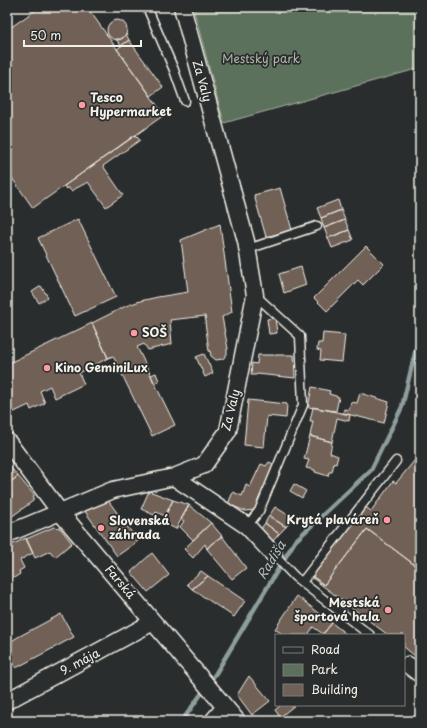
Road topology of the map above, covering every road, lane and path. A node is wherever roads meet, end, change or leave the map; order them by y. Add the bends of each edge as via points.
1 (147, 7) edge
2 (182, 7) edge
3 (185, 101) dead end
4 (317, 226) dead end
5 (248, 249) junction
6 (255, 295) junction
7 (7, 441) edge
8 (396, 461) dead end
9 (174, 477) junction
10 (60, 512) junction
11 (247, 526) junction
12 (7, 534) edge
13 (274, 555) joint
14 (302, 582) junction
15 (154, 622) junction
16 (369, 634) edge
17 (7, 701) edge
18 (221, 702) junction
19 (213, 721) edge
20 (237, 721) edge

1 - 3 lane
2 - 5 street, Za Valy
4 - 5 lane
5 - 6 street, Za Valy
6 - 9 street, Za Valy via 228,431 204,465
6 - 11 lane via 300,336 303,406 260,511
7 - 10 street, Farská
8 - 14 lane
9 - 10 street, Za Valy via 113,490
9 - 11 street
10 - 12 street, Za Valy
10 - 15 street, Farská
11 - 13 street
13 - 14 lane
14 - 16 lane
15 - 17 street, 9. mája
15 - 18 street, Farská
18 - 19 street
18 - 20 street, Farská

